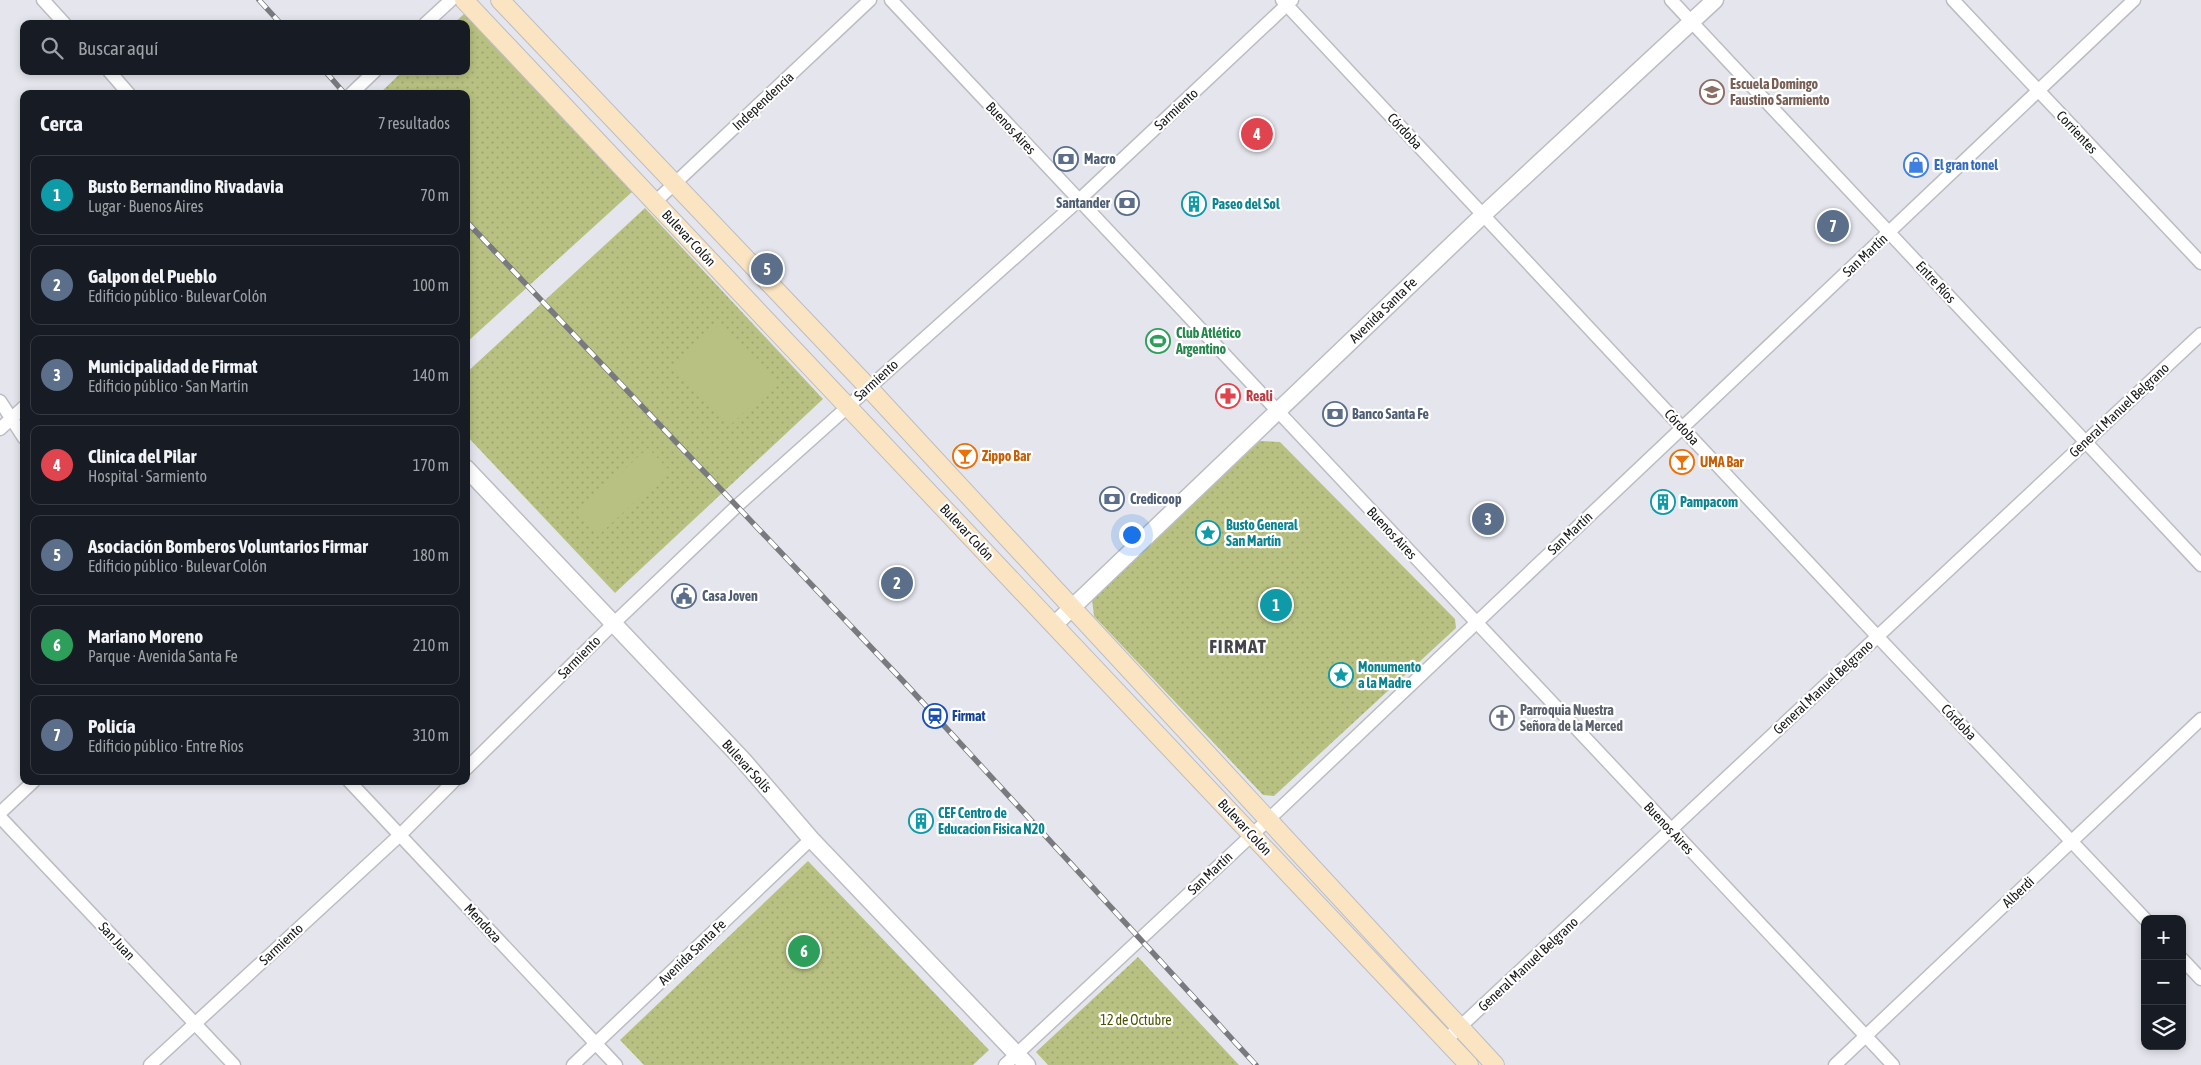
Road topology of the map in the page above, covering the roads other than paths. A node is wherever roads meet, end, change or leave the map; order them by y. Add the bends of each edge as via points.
1 (43, 0) edge
2 (451, 0) edge
3 (464, 0) edge
4 (500, 0) edge
5 (870, 0) edge
6 (891, 0) edge
7 (1671, 0) edge
8 (1714, 0) edge
9 (1953, 0) edge
10 (2134, 0) edge
11 (1287, 2) edge
12 (61, 20) edge
13 (430, 20) edge
14 (1691, 22) junction
15 (113, 75) edge
16 (371, 75) edge
17 (126, 90) edge
18 (355, 90) edge
19 (2038, 91) junction
20 (674, 185) junction
21 (1079, 200) junction
22 (655, 202) junction
23 (1483, 215) junction
24 (1889, 232) junction
25 (2201, 264) edge
26 (2201, 334) edge
27 (868, 387) junction
28 (0, 401) edge
29 (848, 405) junction
30 (20, 410) edge
31 (1277, 411) junction
32 (11, 418) junction
33 (1682, 428) junction
34 (0, 429) edge
35 (20, 432) edge
36 (2086, 442) junction
37 (470, 472) edge
38 (2201, 565) edge
39 (1072, 608) junction
40 (1476, 622) junction
41 (613, 624) junction
42 (1055, 624) junction
43 (1877, 636) junction
44 (2201, 719) edge
45 (470, 765) edge
46 (30, 785) edge
47 (354, 785) edge
48 (450, 785) edge
49 (0, 815) edge
50 (1268, 820) junction
51 (1670, 830) junction
52 (1252, 834) junction
53 (400, 835) junction
54 (811, 839) junction
55 (2072, 841) junction
56 (2141, 915) edge
57 (2183, 960) edge
58 (2201, 979) edge
59 (195, 1024) junction
60 (1460, 1028) junction
61 (1866, 1036) junction
62 (1446, 1040) junction
63 (596, 1044) junction
64 (1016, 1061) edge
65 (150, 1065) edge
66 (234, 1065) edge
67 (574, 1065) edge
68 (616, 1065) edge
69 (1469, 1065) edge
70 (1495, 1065) edge
71 (1836, 1065) edge
72 (1893, 1065) edge

1 - 12 street
2 - 13 street
3 - 22 main road, Bulevar Colón
4 - 20 main road, Bulevar Colón
5 - 20 street, Independencia
6 - 21 street, Buenos Aires
7 - 14 street, Entre Ríos
8 - 14 street, Avenida Santa Fe
9 - 19 street, Corrientes
10 - 19 street, San Martín
11 - 21 street, Sarmiento
11 - 23 street, Córdoba
14 - 23 street, Avenida Santa Fe
14 - 24 street, Entre Ríos
15 - 17 street
16 - 18 street
19 - 24 street, San Martín
19 - 25 street, Corrientes
20 - 22 street, Independencia
20 - 27 main road, Bulevar Colón
21 - 27 street, Sarmiento
21 - 31 street, Buenos Aires
22 - 29 main road, Bulevar Colón
23 - 31 street, Avenida Santa Fe
23 - 33 street, Córdoba
24 - 33 street, San Martín
24 - 36 street, Entre Ríos
26 - 36 street, General Manuel Belgrano
27 - 29 street, Sarmiento
27 - 39 main road, Bulevar Colón
28 - 32 street
29 - 41 street, Sarmiento
29 - 42 main road, Bulevar Colón
30 - 32 street
31 - 39 street, Avenida Santa Fe
31 - 40 street, Buenos Aires
32 - 34 street
32 - 35 street
33 - 40 street, San Martín
33 - 43 street, Córdoba
36 - 38 street, Entre Ríos
36 - 43 street, General Manuel Belgrano
37 - 41 street, Bulevar Solís
39 - 42 street, Avenida Santa Fe
39 - 50 main road, Bulevar Colón
40 - 50 street, San Martín
40 - 51 street, Buenos Aires
41 - 45 street, Sarmiento
41 - 54 street, Bulevar Solís via 743,760
42 - 52 main road, Bulevar Colón
43 - 51 street, General Manuel Belgrano
43 - 55 street, Córdoba
44 - 55 street, Alberdi
46 - 49 street
47 - 53 street, Mendoza
48 - 53 street, Sarmiento
49 - 59 street, San Juan
50 - 52 street, San Martín
50 - 60 main road, Bulevar Colón
51 - 60 street, General Manuel Belgrano
51 - 61 street, Buenos Aires
52 - 62 main road, Bulevar Colón
52 - 64 street, San Martín
53 - 59 street, Sarmiento
53 - 63 street, Mendoza
54 - 63 street, Avenida Santa Fe
54 - 64 street, Bulevar Solís
55 - 56 street, Córdoba
55 - 61 street, Alberdi
57 - 58 street
59 - 65 street, Sarmiento
59 - 66 street, San Juan
60 - 62 street, General Manuel Belgrano
60 - 70 main road, Bulevar Colón
61 - 71 street, Alberdi
61 - 72 street, Buenos Aires
62 - 69 main road, Bulevar Colón
63 - 67 street, Avenida Santa Fe
63 - 68 street, Mendoza

